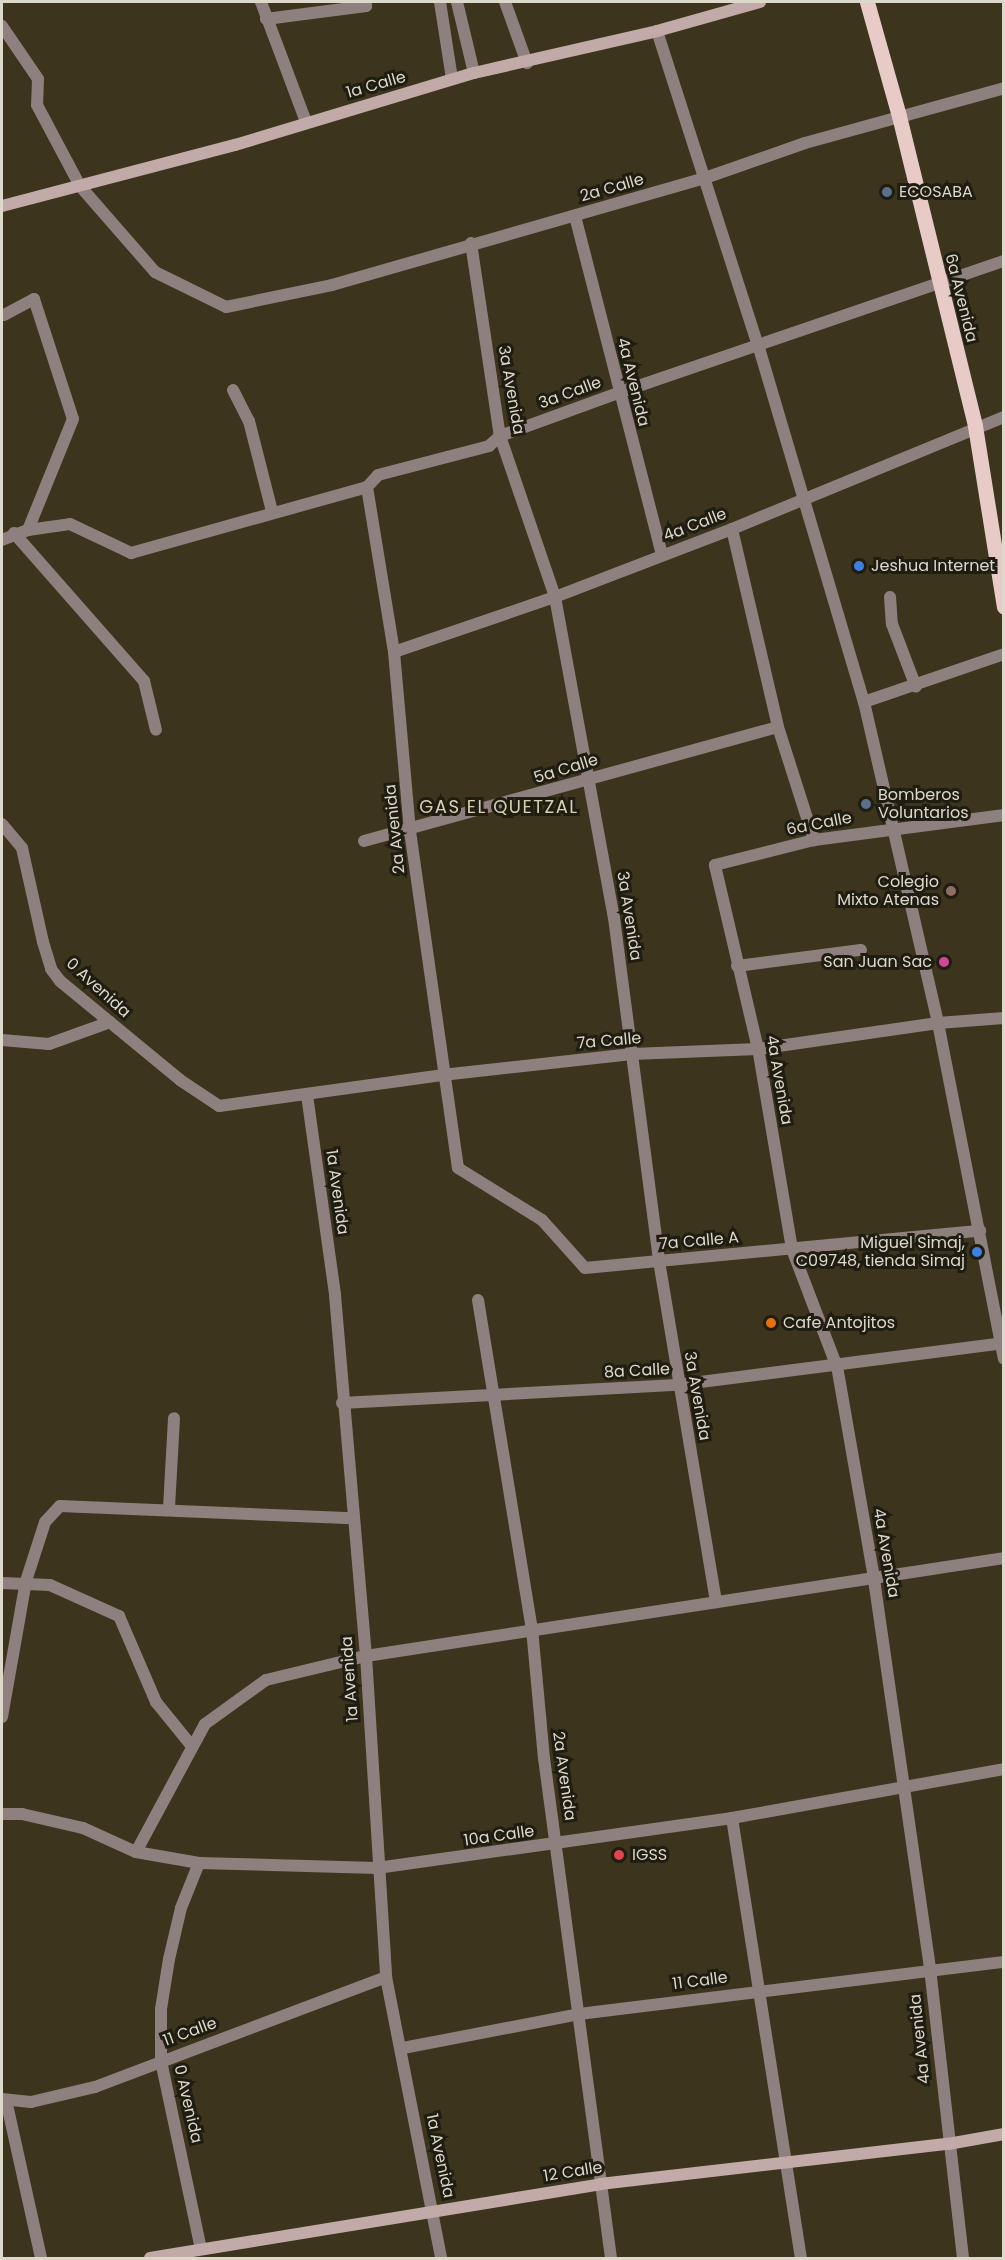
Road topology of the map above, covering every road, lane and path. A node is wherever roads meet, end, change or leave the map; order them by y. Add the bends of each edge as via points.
1 (250, 2) edge
2 (261, 2) edge
3 (365, 2) edge
4 (440, 2) edge
5 (457, 2) edge
6 (505, 2) edge
7 (760, 2) edge
8 (867, 2) edge
9 (266, 19) junction
10 (2, 26) edge
11 (657, 31) junction
12 (526, 63) junction
13 (474, 73) junction
14 (452, 80) junction
15 (1004, 88) edge
16 (900, 116) junction
17 (306, 122) junction
18 (705, 178) junction
19 (80, 186) junction
20 (2, 206) edge
21 (575, 216) junction
22 (471, 243) junction
23 (1004, 261) edge
24 (937, 283) junction
25 (4, 315) dead end
26 (759, 348) junction
27 (233, 390) dead end
28 (618, 393) junction
29 (1004, 417) edge
30 (975, 426) junction
31 (500, 436) junction
32 (368, 487) junction
33 (802, 498) junction
34 (272, 511) junction
35 (732, 529) junction
36 (28, 530) junction
37 (14, 533) junction
38 (2, 540) edge
39 (662, 555) junction
40 (555, 597) junction
41 (890, 597) dead end
42 (1004, 608) edge
43 (394, 652) junction
44 (1004, 654) edge
45 (916, 687) junction
46 (864, 702) junction
47 (778, 727) junction
48 (156, 730) dead end
49 (589, 778) junction
50 (1004, 815) edge
51 (2, 824) edge
52 (892, 827) junction
53 (410, 831) junction
54 (814, 840) junction
55 (364, 841) dead end
56 (715, 865) joint
57 (861, 950) dead end
58 (737, 966) junction
59 (1004, 1018) edge
60 (110, 1022) junction
61 (938, 1023) junction
62 (2, 1040) edge
63 (758, 1049) junction
64 (632, 1054) junction
65 (442, 1075) junction
66 (307, 1095) junction
67 (219, 1106) joint
68 (458, 1168) joint
69 (980, 1231) junction
70 (792, 1248) junction
71 (659, 1261) junction
72 (478, 1300) dead end
73 (1002, 1343) edge
74 (1004, 1359) edge
75 (837, 1367) junction
76 (677, 1385) junction
77 (494, 1395) junction
78 (342, 1403) junction
79 (174, 1418) dead end
80 (168, 1508) junction
81 (352, 1518) junction
82 (1004, 1558) edge
83 (874, 1578) junction
84 (26, 1581) junction
85 (2, 1583) edge
86 (716, 1602) junction
87 (532, 1629) junction
88 (366, 1656) junction
89 (2, 1717) edge
90 (190, 1745) junction
91 (1004, 1769) edge
92 (903, 1787) junction
93 (2, 1814) edge
94 (732, 1818) junction
95 (557, 1845) junction
96 (136, 1852) junction
97 (199, 1863) junction
98 (377, 1868) junction
99 (1004, 1962) edge
100 (930, 1968) junction
101 (386, 1977) junction
102 (762, 1990) junction
103 (579, 2014) junction
104 (403, 2049) junction
105 (161, 2061) junction
106 (4, 2100) edge
107 (1004, 2134) edge
108 (948, 2144) junction
109 (788, 2162) junction
110 (600, 2184) junction
111 (435, 2212) junction
112 (201, 2248) junction
113 (41, 2259) edge
114 (150, 2259) edge
115 (441, 2259) edge
116 (611, 2259) edge
117 (801, 2259) edge
118 (963, 2259) edge

1 - 9 street
2 - 9 street
3 - 9 street via 366,6
4 - 14 street
5 - 13 street
6 - 12 street
7 - 11 street, 1a Calle
8 - 16 main road, 6a Avenida
9 - 17 street
10 - 19 street via 38,79 37,105
11 - 12 street, 1a Calle
11 - 18 street
12 - 13 street, 1a Calle
13 - 14 street, 1a Calle
14 - 17 street, 1a Calle
15 - 16 street, 2a Calle
16 - 18 street, 2a Calle via 805,143
16 - 24 main road, 6a Avenida
17 - 19 street, 1a Calle
18 - 21 street, 2a Calle
18 - 26 street
19 - 20 street, 1a Calle
19 - 22 street, 2a Calle via 155,272 226,307 332,285
21 - 22 street, 2a Calle
21 - 28 street, 4a Avenida
22 - 31 street, 3a Avenida
23 - 24 street, 3a Calle
24 - 26 street, 3a Calle
24 - 30 main road, 6a Avenida
25 - 36 street via 34,298 73,419
26 - 28 street, 3a Calle
26 - 33 street
27 - 34 street via 249,421
28 - 31 street, 3a Calle
28 - 39 street, 4a Avenida
29 - 30 street, 4a Calle
30 - 33 street, 4a Calle
30 - 42 main road, 6a Avenida
31 - 32 street, 3a Calle via 489,446 378,475
31 - 40 street, 3a Avenida
32 - 34 street, 3a Calle
32 - 43 street, 2a Avenida
33 - 35 street, 4a Calle
33 - 46 street
34 - 36 street, 3a Calle via 131,553 70,524
35 - 39 street, 4a Calle
35 - 47 street
36 - 37 street, 3a Calle
37 - 38 street, 3a Calle
37 - 48 street via 144,681
39 - 40 street, 4a Calle
40 - 43 street, 4a Calle
40 - 49 street, 3a Avenida
41 - 45 street via 891,624
43 - 53 street, 2a Avenida
44 - 45 street
45 - 46 street
46 - 52 street
47 - 49 street, 5a Calle
47 - 54 street
49 - 53 street, 5a Calle
49 - 64 street, 3a Avenida via 614,918
50 - 52 street, 6a Calle
51 - 60 street, 0 Avenida via 22,848 51,969
52 - 54 street, 6a Calle
52 - 61 street
53 - 55 street, 5a Calle
53 - 65 street, 2a Avenida
54 - 56 street, 6a Calle
56 - 58 street, 4a Avenida
57 - 58 street
58 - 63 street, 4a Avenida
59 - 61 street, 7a Calle
60 - 62 street via 49,1044
60 - 67 street, 0 Avenida via 180,1080
61 - 63 street, 7a Calle
61 - 69 street
63 - 64 street, 7a Calle
63 - 70 street, 4a Avenida
64 - 65 street, 7a Calle
64 - 71 street, 3a Avenida
65 - 66 street, 7a Calle
65 - 68 street, 2a Avenida
66 - 67 street, 7a Calle
66 - 78 street, 1a Avenida via 335,1295
68 - 71 street, 7a Calle A via 542,1220 581,1266
69 - 70 street, 7a Calle A
69 - 73 street
70 - 71 street, 7a Calle A
70 - 75 street, 4a Avenida
71 - 76 street, 3a Avenida
72 - 77 street, 2a Avenida
73 - 74 street
73 - 75 street, 8a Calle
75 - 76 street, 8a Calle
75 - 83 street, 4a Avenida
76 - 77 street, 8a Calle
76 - 86 street, 3a Avenida
77 - 78 street, 8a Calle
77 - 87 street, 2a Avenida
78 - 81 street, 1a Avenida
79 - 80 street
80 - 81 street
80 - 84 street via 60,1506 45,1522
81 - 88 street, 1a Avenida
82 - 83 street
83 - 86 street
83 - 92 street, 4a Avenida
84 - 85 street
84 - 89 street
84 - 90 street via 50,1585 119,1616 156,1702
86 - 87 street
87 - 88 street
87 - 95 street, 2a Avenida
88 - 90 street via 266,1680 205,1724
88 - 98 street, 1a Avenida
90 - 96 street
91 - 92 street, 10a Calle
92 - 94 street, 10a Calle
92 - 100 street, 4a Avenida
93 - 96 street, 10a Calle via 22,1814 83,1828
94 - 95 street, 10a Calle
94 - 102 street
95 - 98 street, 10a Calle
95 - 103 street, 2a Avenida
96 - 97 street, 10a Calle
97 - 98 street, 10a Calle
97 - 105 street, 0 Avenida via 181,1908 169,1959 161,2008
98 - 101 street, 1a Avenida
99 - 100 street, 11 Calle
100 - 102 street, 11 Calle
100 - 108 street, 4a Avenida
101 - 104 street, 1a Avenida
101 - 105 street, 11 Calle
102 - 103 street, 11 Calle
102 - 109 street
103 - 104 street, 11 Calle
103 - 110 street, 2a Avenida
104 - 111 street, 1a Avenida
105 - 106 street, 11 Calle via 56,2098
105 - 112 street, 0 Avenida
106 - 113 street
107 - 108 street, 12 Calle
108 - 109 street, 12 Calle
108 - 118 street, 4a Avenida
109 - 110 street, 12 Calle
109 - 117 street
110 - 111 street, 12 Calle
110 - 116 street, 2a Avenida
111 - 112 street, 12 Calle
111 - 115 street, 1a Avenida
112 - 114 street, 12 Calle

